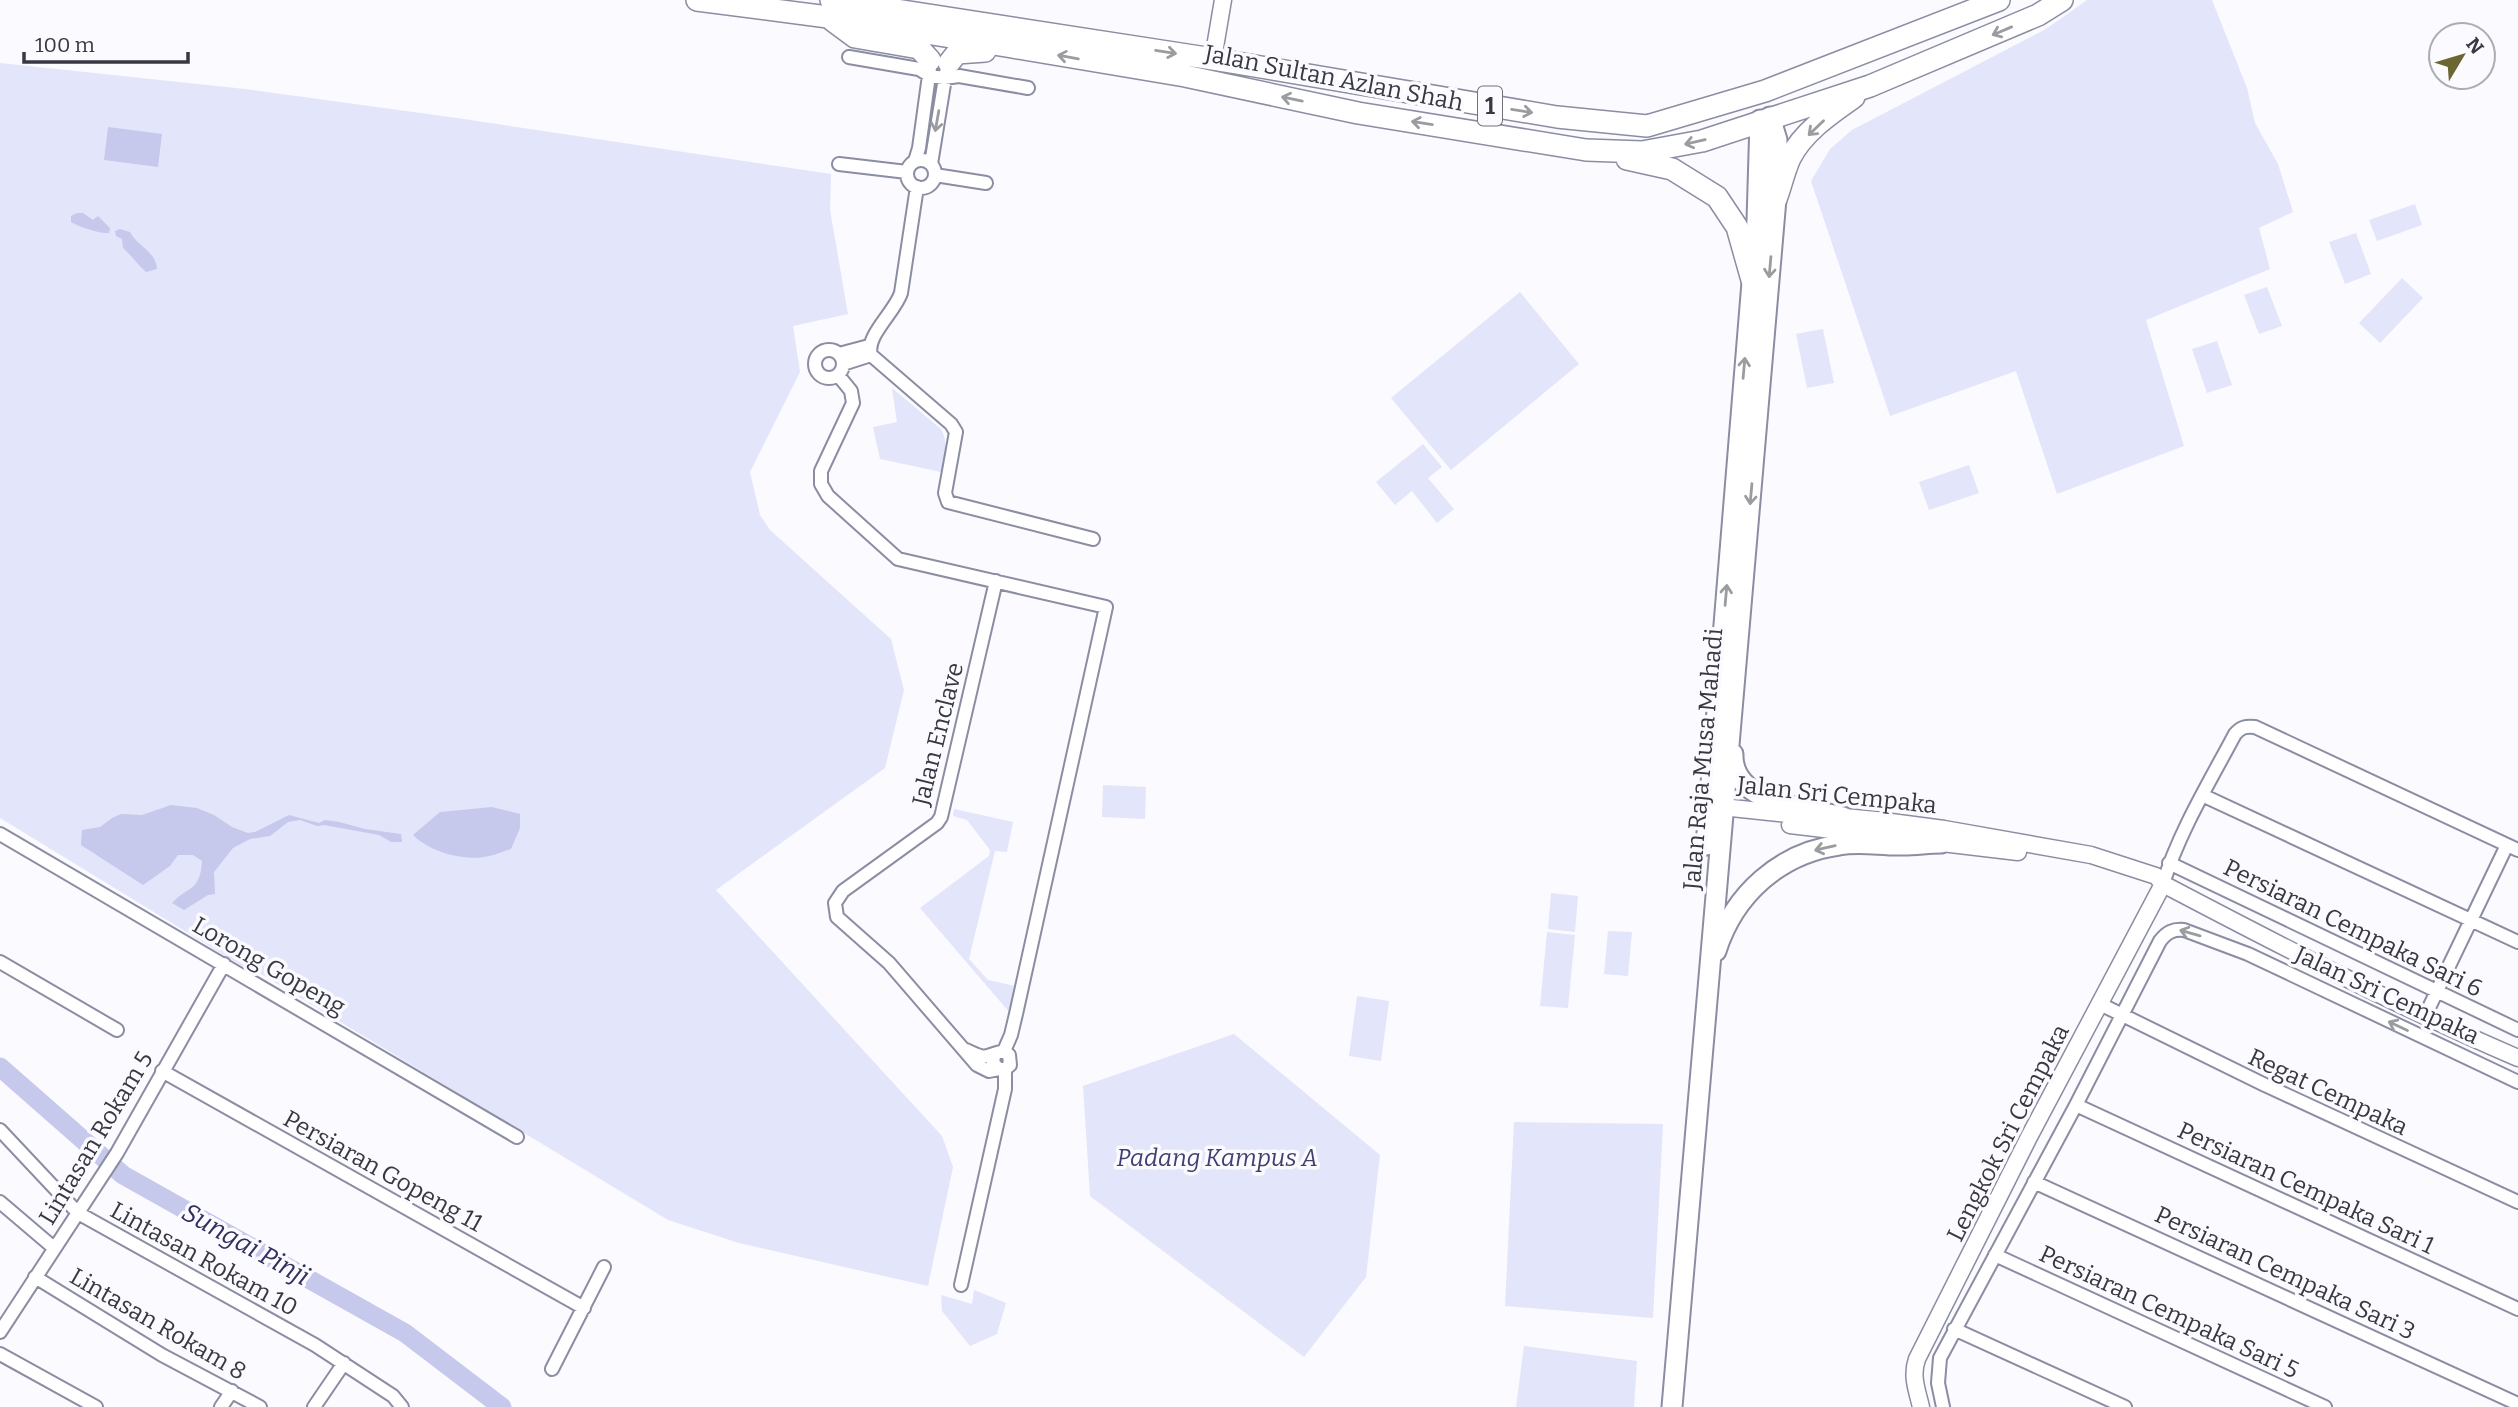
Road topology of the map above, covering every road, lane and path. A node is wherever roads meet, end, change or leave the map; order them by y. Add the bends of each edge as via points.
1 (697, 0) edge
2 (877, 0) edge
3 (1223, 0) edge
4 (1999, 0) edge
5 (2062, 0) edge
6 (839, 5) edge
7 (905, 12) junction
8 (1919, 31) junction
9 (1019, 48) junction
10 (849, 57) dead end
11 (1213, 59) junction
12 (938, 69) junction
13 (1870, 86) junction
14 (1028, 89) dead end
15 (1764, 117) junction
16 (1647, 126) junction
17 (1586, 150) junction
18 (915, 161) junction
19 (839, 164) dead end
20 (933, 170) junction
21 (907, 173) junction
22 (986, 183) dead end
23 (917, 187) junction
24 (1776, 199) junction
25 (1752, 281) junction
26 (870, 350) junction
27 (1093, 539) dead end
28 (996, 581) junction
29 (1731, 726) junction
30 (2202, 795) junction
31 (1717, 811) junction
32 (1843, 817) junction
33 (0, 834) edge
34 (1941, 842) junction
35 (2512, 847) edge
36 (2169, 863) junction
37 (2163, 884) junction
38 (2472, 921) junction
39 (2256, 933) junction
40 (2518, 942) edge
41 (2248, 954) junction
42 (0, 962) edge
43 (224, 964) junction
44 (1709, 973) junction
45 (2436, 992) junction
46 (2100, 1004) junction
47 (2122, 1016) junction
48 (2425, 1016) junction
49 (117, 1030) dead end
50 (2518, 1030) edge
51 (2471, 1038) junction
52 (962, 1048) junction
53 (2446, 1049) junction
54 (999, 1054) junction
55 (2518, 1058) edge
56 (2476, 1062) junction
57 (1002, 1069) junction
58 (162, 1071) junction
59 (1695, 1072) junction
60 (2518, 1082) edge
61 (2076, 1105) junction
62 (1691, 1112) junction
63 (0, 1130) edge
64 (517, 1137) dead end
65 (2034, 1182) junction
66 (0, 1202) edge
67 (2518, 1202) edge
68 (78, 1213) junction
69 (54, 1248) junction
70 (1996, 1255) junction
71 (604, 1267) dead end
72 (35, 1278) junction
73 (961, 1285) dead end
74 (584, 1308) junction
75 (2518, 1309) edge
76 (1954, 1329) junction
77 (0, 1332) edge
78 (0, 1353) edge
79 (344, 1363) junction
80 (552, 1369) dead end
81 (232, 1391) junction
82 (2518, 1404) edge
83 (96, 1407) edge
84 (221, 1407) edge
85 (260, 1407) edge
86 (314, 1407) edge
87 (402, 1407) edge
88 (1661, 1407) edge
89 (1672, 1407) edge
90 (1921, 1407) edge
91 (1943, 1407) edge
92 (2125, 1407) edge
93 (2325, 1407) edge

1 - 6 main road, Jalan Sultan Azlan Shah / 1
2 - 7 main road
3 - 11 street
4 - 8 main road, Jalan Sultan Azlan Shah / 1
5 -> 13 main road, Jalan Sultan Azlan Shah / 1 via 2038,15
6 - 7 main road, Jalan Sultan Azlan Shah / 1
6 - 9 main road via 867,15 1004,38
6 - 12 main road via 855,37 919,48
7 -> 11 main road, Jalan Sultan Azlan Shah / 1
8 - 15 main road via 1771,100
8 - 16 main road, Jalan Sultan Azlan Shah / 1 via 1765,91
9 - 12 main road via 964,51
17 -> 9 main road, Jalan Sultan Azlan Shah / 1 via 1359,113 1185,76
10 - 12 street
11 -> 16 main road, Jalan Sultan Azlan Shah / 1 via 1557,117
12 - 14 street
12 - 18 street
12 -> 20 street
13 - 15 main road, Jalan Sultan Azlan Shah / 1
13 -> 24 main road via 1806,136 1791,156
15 - 16 main road via 1743,111 1703,122
15 -> 17 main road, Jalan Sultan Azlan Shah / 1 via 1702,141 1643,152
15 - 24 main road, Jalan Raja Musa Mahadi via 1777,140
15 - 25 main road, Jalan Raja Musa Mahadi
17 - 25 main road via 1672,169 1717,197 1737,227
18 - 20 street via 923,160
18 - 21 street
19 - 21 street
20 - 22 street
20 - 23 street via 931,184
21 - 23 street via 909,182
23 - 26 street via 901,293
24 -> 29 main road, Jalan Raja Musa Mahadi
31 -> 25 main road, Jalan Raja Musa Mahadi
26 - 27 street via 957,432 945,493 948,502
26 - 28 street via 840,364 853,402 821,471 821,484 828,496 898,559
28 - 52 street, Jalan Enclave via 941,817 843,891 835,903 837,917 889,963
28 - 54 street via 1106,607 1011,1035
29 - 31 main road, Jalan Raja Musa Mahadi
29 - 32 main road via 1736,775 1745,786 1769,800
30 - 35 street via 2235,734 2247,726
30 - 36 street
30 - 38 street
31 - 32 street, Jalan Sri Cempaka
31 - 34 street, Jalan Sri Cempaka
31 - 44 main road, Jalan Raja Musa Mahadi
31 - 59 main road, Jalan Raja Musa Mahadi
32 - 37 street, Jalan Sri Cempaka via 2091,855 2156,876
33 - 43 street, Lorong Gopeng
34 - 37 street, Jalan Sri Cempaka via 2051,856
34 -> 44 main road via 1839,845 1790,859 1749,892 1719,940
35 - 38 street
36 - 37 street
36 - 45 street, Persiaran Cempaka Sari 6
37 - 39 street, Jalan Sri Cempaka
37 - 46 street, Lengkok Sri Cempaka
38 - 40 street
38 - 45 street
39 - 41 street
39 - 48 street, Jalan Sri Cempaka
41 -> 47 street, Jalan Sri Cempaka via 2184,930 2166,933
53 -> 41 street, Jalan Sri Cempaka
42 - 49 street
43 - 58 street, Lintasan Rokam 5
43 - 64 street, Lorong Gopeng
44 - 59 main road, Jalan Raja Musa Mahadi
45 - 48 street
45 - 50 street, Persiaran Cempaka Sari 6
46 - 47 street, Regat Cempaka
46 - 90 street, Lengkok Sri Cempaka via 1917,1359 1914,1380
47 - 61 street
47 - 67 street, Regat Cempaka
48 - 51 street, Jalan Sri Cempaka
51 - 53 street
51 - 55 street, Jalan Sri Cempaka
51 - 56 street via 2470,1054
52 - 54 street via 981,1057
52 - 57 street, Jalan Enclave via 982,1069
53 - 56 street, Jalan Sri Cempaka
54 - 57 street via 1009,1055 1011,1062
56 - 60 street, Jalan Sri Cempaka
57 - 73 street via 1005,1089
58 - 68 street, Lintasan Rokam 5
58 - 74 street, Persiaran Gopeng 11
59 - 62 main road, Jalan Raja Musa Mahadi
61 - 65 street
61 - 75 street, Persiaran Cempaka Sari 1
62 - 88 main road, Jalan Raja Musa Mahadi
62 - 89 main road, Jalan Raja Musa Mahadi
63 - 68 street, Lintasan Rokam 10
65 - 70 street
65 - 82 street, Persiaran Cempaka Sari 3
66 - 69 street
68 - 69 street, Lintasan Rokam 5
68 - 79 street, Lintasan Rokam 10
69 - 72 street, Lintasan Rokam 5
70 - 76 street
70 - 93 street, Persiaran Cempaka Sari 5
71 - 74 street
72 - 77 street, Lintasan Rokam 5
72 - 81 street, Lintasan Rokam 8 via 162,1355
74 - 80 street
76 - 91 street via 1937,1370
76 - 92 street
78 - 83 street
79 - 86 street
79 - 87 street, Lintasan Rokam 10
81 - 84 street
81 - 85 street, Lintasan Rokam 8

